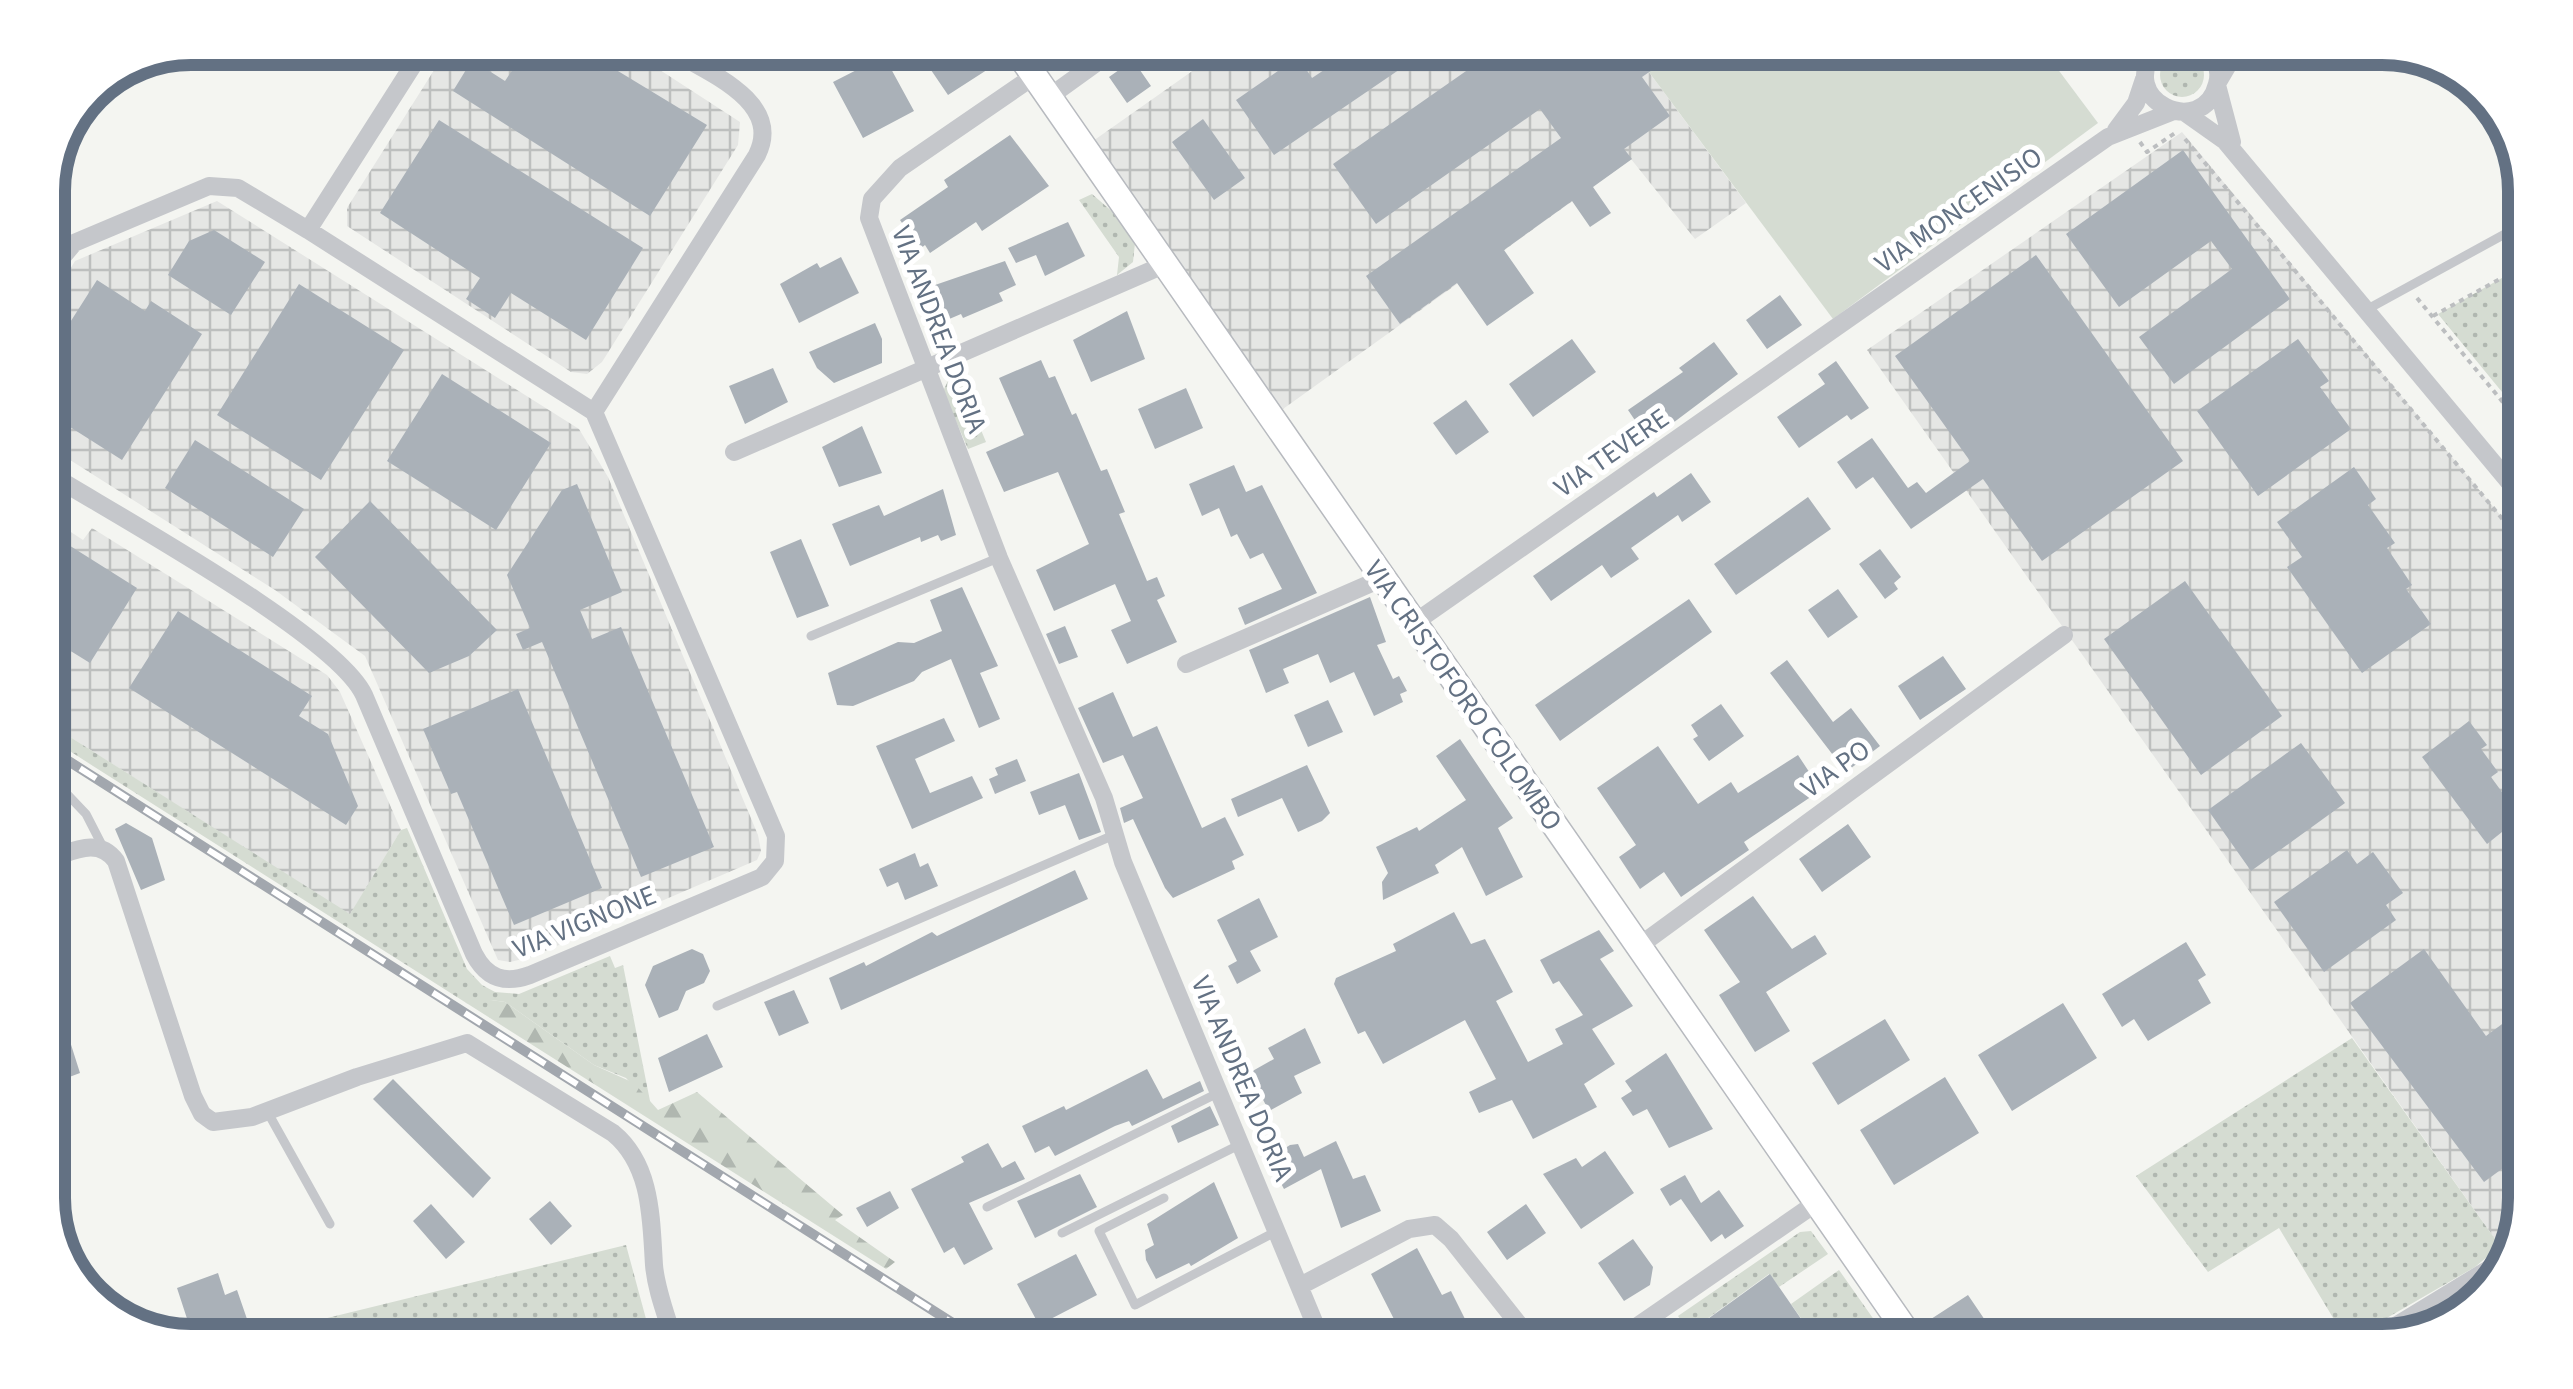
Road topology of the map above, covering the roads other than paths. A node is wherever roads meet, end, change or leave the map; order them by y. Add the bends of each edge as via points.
1 (413, 65) edge
2 (693, 65) edge
3 (1027, 65) edge
4 (1083, 65) edge
5 (2145, 65) edge
6 (2148, 65) edge
7 (2217, 65) edge
8 (2228, 65) edge
9 (2145, 71) junction
10 (2217, 84) junction
11 (1042, 86) junction
12 (2179, 112) junction
13 (2108, 136) junction
14 (2244, 164) junction
15 (308, 230) junction
16 (2508, 232) edge
17 (65, 254) edge
18 (1166, 264) junction
19 (2366, 310) junction
20 (1840, 327) joint
21 (926, 372) junction
22 (594, 412) junction
23 (734, 452) dead end
24 (2508, 481) edge
25 (65, 484) edge
26 (999, 558) junction
27 (1382, 578) junction
28 (1414, 623) junction
29 (2064, 635) dead end
30 (811, 636) dead end
31 (1186, 664) dead end
32 (65, 792) edge
33 (1114, 834) junction
34 (104, 848) junction
35 (65, 854) edge
36 (1638, 946) junction
37 (717, 1006) dead end
38 (1219, 1093) junction
39 (267, 1111) junction
40 (1240, 1144) junction
41 (1164, 1198) dead end
42 (1816, 1203) junction
43 (987, 1206) dead end
44 (330, 1224) dead end
45 (1277, 1231) junction
46 (1062, 1233) dead end
47 (2484, 1272) edge
48 (1300, 1286) junction
49 (2403, 1322) edge
50 (669, 1324) edge
51 (1315, 1324) edge
52 (1518, 1324) edge
53 (1642, 1324) edge
54 (1900, 1324) edge

1 - 15 street
2 - 22 street via 755,106 763,125 761,147
3 - 11 street, VIA CRISTOFORO COLOMBO
4 - 11 street, VIA ANDREA DORIA
5 - 9 street
6 - 9 street, VIA MONCENISIO
7 - 10 street
8 - 10 street
9 - 12 street via 2153,98
9 - 13 street, VIA MONCENISIO via 2136,103
10 - 12 street via 2209,101
10 - 14 street via 2228,134
11 - 18 street, VIA CRISTOFORO COLOMBO
11 - 21 street, VIA ANDREA DORIA via 900,168 872,199 869,218
12 - 13 street, VIA MONCENISIO
12 - 14 street via 2215,132
13 - 20 street, VIA MONCENISIO
14 - 19 street
15 - 17 street via 238,188 208,186 74,243
15 - 22 street
16 - 19 lane
18 - 21 street
18 - 27 street, VIA CRISTOFORO COLOMBO
19 - 24 street
20 - 28 street, VIA TEVERE
21 - 23 street
21 - 26 street, VIA ANDREA DORIA
22 - 25 street, VIA VIGNONE via 778,848 762,877 511,980 492,976 479,963 364,694 344,664
26 - 30 lane
26 - 33 street, VIA ANDREA DORIA
27 - 28 street, VIA CRISTOFORO COLOMBO
27 - 31 street
28 - 36 street, VIA CRISTOFORO COLOMBO
29 - 36 street, VIA PO
32 - 34 lane
33 - 37 lane
33 - 38 street, VIA ANDREA DORIA
34 - 35 street
34 - 39 street via 118,868 202,1114 221,1124
36 - 42 street, VIA CRISTOFORO COLOMBO
38 - 40 street, VIA ANDREA DORIA
38 - 43 lane
39 - 44 lane
39 - 50 street via 472,1044 613,1134 630,1152 646,1194 655,1274
40 - 45 street, VIA ANDREA DORIA
40 - 46 lane
41 - 45 lane via 1099,1231 1136,1305
42 - 53 street
42 - 54 street, VIA CRISTOFORO COLOMBO
45 - 48 street, VIA ANDREA DORIA
47 - 49 street
48 - 51 street, VIA ANDREA DORIA
48 - 52 street via 1409,1229 1435,1225

